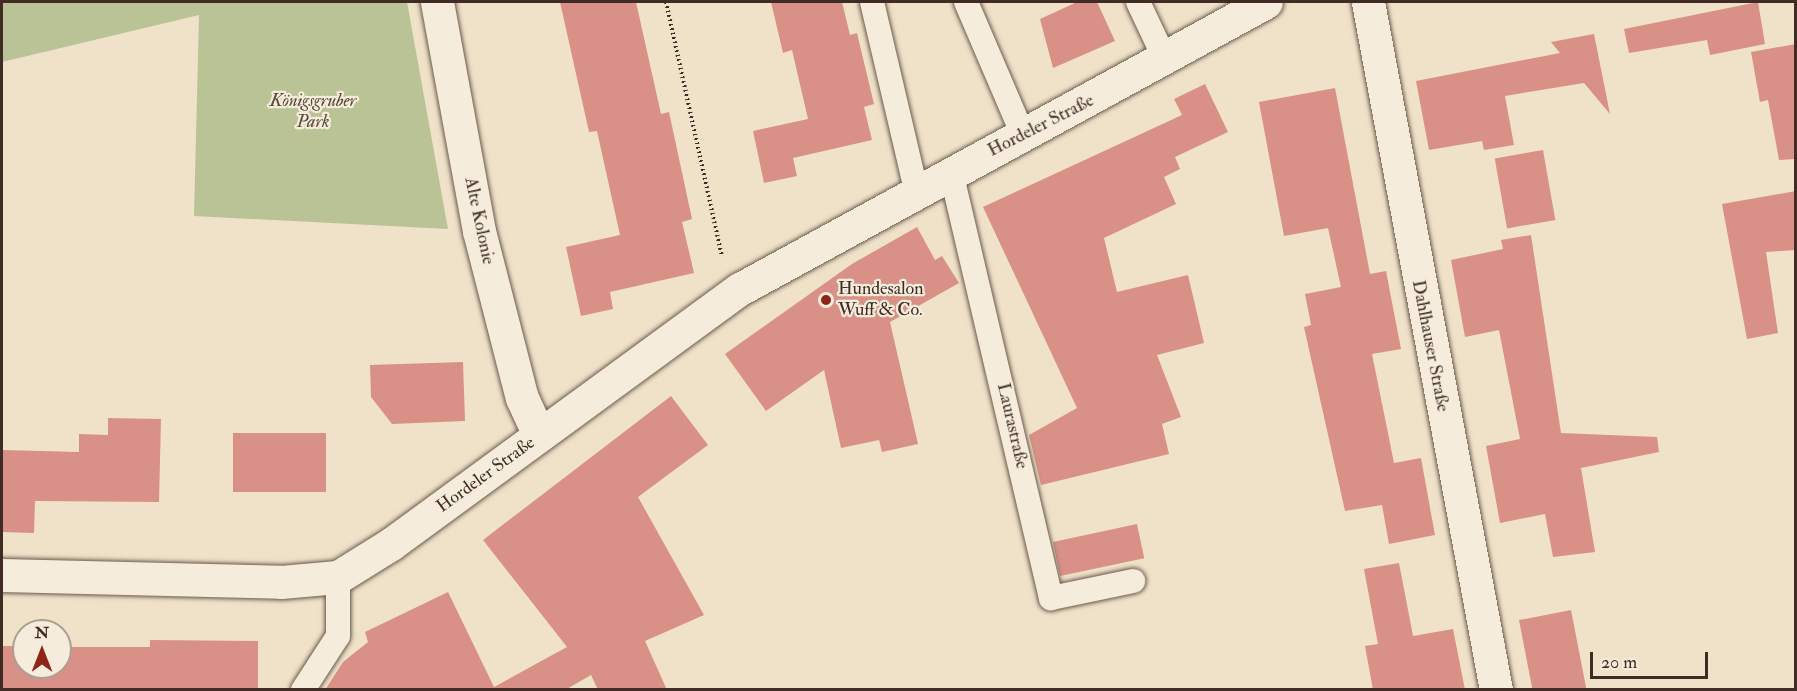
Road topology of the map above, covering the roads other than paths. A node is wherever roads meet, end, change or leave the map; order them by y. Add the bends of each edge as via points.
1 (437, 2) edge
2 (872, 2) edge
3 (966, 2) edge
4 (1138, 2) edge
5 (1266, 2) edge
6 (1368, 2) edge
7 (1166, 59) junction
8 (1023, 135) junction
9 (951, 172) junction
10 (916, 190) junction
11 (539, 435) junction
12 (2, 575) edge
13 (338, 577) junction
14 (1133, 581) dead end
15 (303, 690) edge
16 (1496, 690) edge

1 - 11 street, Alte Kolonie via 479,231 522,398
2 - 10 lane
3 - 8 lane
4 - 7 lane
5 - 7 street, Hordeler Straße
6 - 16 street, Dahlhauser Straße
7 - 8 street, Hordeler Straße
8 - 9 street, Hordeler Straße
9 - 10 street, Hordeler Straße
9 - 14 lane, Laurastraße via 1050,598
10 - 11 street, Hordeler Straße via 740,289
11 - 13 street, Hordeler Straße
12 - 13 street via 281,582
13 - 15 lane via 338,636

